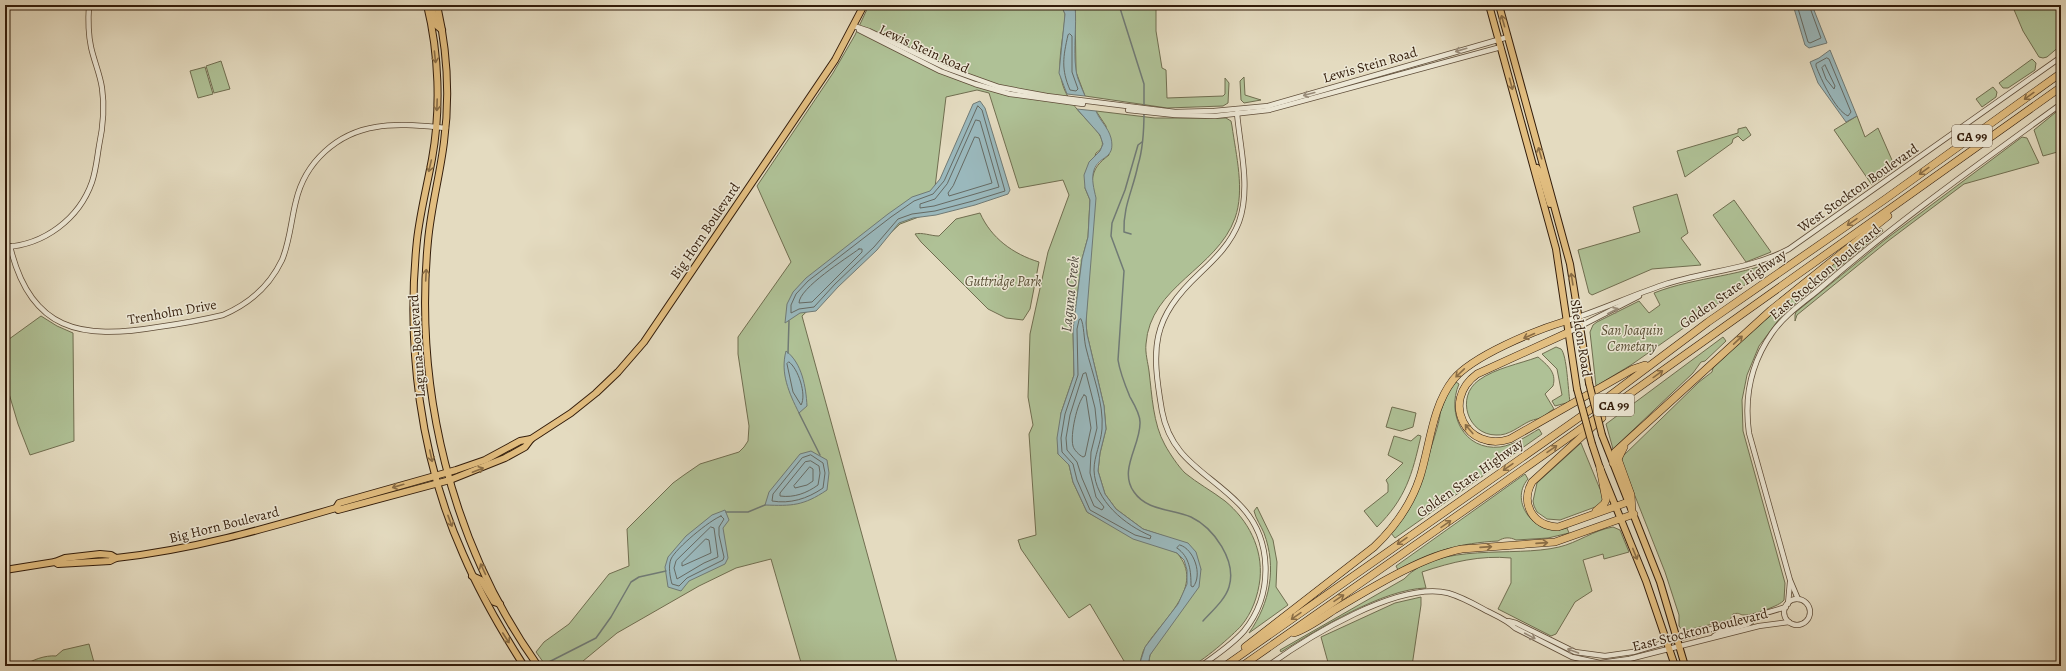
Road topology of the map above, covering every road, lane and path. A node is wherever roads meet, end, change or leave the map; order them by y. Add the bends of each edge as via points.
1 (89, 5) edge
2 (427, 5) edge
3 (431, 5) edge
4 (437, 5) edge
5 (864, 5) edge
6 (1489, 5) edge
7 (1499, 5) edge
8 (854, 26) junction
9 (442, 30) junction
10 (1508, 37) junction
11 (1499, 39) junction
12 (1501, 47) junction
13 (1445, 55) junction
14 (2061, 57) edge
15 (1403, 67) junction
16 (1409, 72) junction
17 (2061, 73) edge
18 (1366, 84) junction
19 (2061, 87) edge
20 (2061, 104) edge
21 (1237, 108) junction
22 (1163, 112) junction
23 (1237, 115) junction
24 (435, 127) junction
25 (446, 128) junction
26 (1535, 167) junction
27 (1942, 172) junction
28 (1563, 239) junction
29 (8, 246) edge
30 (1646, 292) junction
31 (1578, 317) junction
32 (1566, 321) junction
33 (1580, 328) junction
34 (1567, 333) junction
35 (1653, 362) junction
36 (1627, 396) junction
37 (531, 439) junction
38 (1628, 441) junction
39 (1613, 463) junction
40 (1600, 468) junction
41 (448, 472) junction
42 (436, 475) junction
43 (450, 480) junction
44 (438, 484) junction
45 (379, 492) junction
46 (1628, 502) junction
47 (355, 506) junction
48 (1615, 506) junction
49 (336, 508) junction
50 (1633, 512) junction
51 (1590, 516) junction
52 (1620, 518) junction
53 (100, 554) junction
54 (116, 558) junction
55 (55, 562) junction
56 (72, 563) junction
57 (5, 570) edge
58 (472, 576) junction
59 (1790, 580) junction
60 (1798, 599) junction
61 (500, 604) junction
62 (1787, 606) junction
63 (1751, 618) junction
64 (1508, 621) junction
65 (1789, 622) junction
66 (1284, 636) junction
67 (1711, 638) junction
68 (1677, 639) junction
69 (1667, 642) junction
70 (1680, 646) junction
71 (1670, 649) junction
72 (536, 664) edge
73 (524, 666) edge
74 (1201, 666) edge
75 (1222, 666) edge
76 (1225, 666) edge
77 (1242, 666) edge
78 (1268, 666) edge
79 (1675, 666) edge
80 (1685, 666) edge

1 - 29 street via 88,25 104,109 93,180 82,203 62,225 37,239
2 -> 24 main road, Laguna Boulevard via 433,31 436,67
3 - 9 main road via 436,26
4 - 9 main road, Laguna Boulevard
5 - 8 main road, Big Horn Boulevard
6 - 11 main road, Sheldon Road
10 -> 7 main road, Sheldon Road
8 - 22 street, Lewis Stein Road via 946,68 1006,88 1058,99
8 - 37 main road, Big Horn Boulevard via 835,60 644,342 596,393
9 - 25 main road, Laguna Boulevard via 447,86
10 - 11 street, Lewis Stein Road
28 -> 10 main road, Sheldon Road
11 - 12 main road, Sheldon Road
11 -> 13 street, Lewis Stein Road
12 - 16 street, Lewis Stein Road
12 -> 26 main road, Sheldon Road
13 - 15 street, Lewis Stein Road
13 - 16 street via 1440,59 1413,66
14 - 30 street, West Stockton Boulevard via 1789,249 1748,266 1664,285
15 - 18 street via 1398,71 1372,78
15 -> 21 street, Lewis Stein Road via 1268,106
16 - 18 street, Lewis Stein Road
17 -> 35 highway, Golden State Highway / CA 99
18 - 23 street, Lewis Stein Road via 1269,110
19 - 27 highway, Golden State Highway / CA 99
20 - 59 street, East Stockton Boulevard via 1858,255 1786,317 1766,342 1751,374 1747,419
21 - 22 street, Lewis Stein Road
21 - 23 street
22 - 23 street, Lewis Stein Road
23 - 74 street via 1244,186 1239,221 1225,248 1182,290 1170,306 1159,330 1156,352 1162,411 1174,443 1193,466 1233,498 1246,512 1259,535 1264,554 1265,582 1252,619 1233,642
24 - 25 street, Trenholm Drive
24 - 29 street, Trenholm Drive via 366,128 343,138 323,152 314,162 301,186 286,249 277,269 252,298 223,315 113,333 75,329 52,318 31,297 18,277
24 -> 42 main road, Laguna Boulevard via 432,159 417,241 414,307 420,395
41 -> 25 main road, Laguna Boulevard via 431,393 425,305 428,239
26 - 28 main road via 1541,174 1557,230
26 - 32 main road, Sheldon Road via 1556,252
36 -> 27 highway, Golden State Highway / CA 99
38 -> 27 highway via 1771,310
31 -> 28 main road, Sheldon Road via 1570,264
30 - 31 street, West Stockton Boulevard
33 -> 30 street, West Stockton Boulevard
31 - 32 street, West Stockton Boulevard
31 - 33 main road, Sheldon Road
32 - 34 main road, Sheldon Road
32 -> 75 highway via 1488,354 1453,380 1441,400 1415,493 1393,528 1374,547
33 - 34 street, West Stockton Boulevard
33 - 39 main road, Sheldon Road, bridge via 1589,384 1602,435
35 -> 34 highway via 1633,370 1510,440 1488,442 1480,440 1470,432 1462,420 1460,407 1461,393 1467,382 1477,374
34 - 40 main road, Sheldon Road, bridge via 1577,389
35 -> 76 highway, Golden State Highway / CA 99 via 1600,403
36 - 51 highway via 1529,487 1528,506 1538,521 1558,527
66 -> 36 highway, Golden State Highway / CA 99
37 - 41 main road, Big Horn Boulevard via 485,460
43 -> 37 main road, Big Horn Boulevard via 505,458 525,447
38 - 39 highway via 1615,452
38 - 50 highway via 1618,459 1631,495
39 - 46 main road, Sheldon Road
40 - 48 main road, Sheldon Road
40 - 51 highway via 1606,500
41 - 42 main road, Big Horn Boulevard
41 - 43 main road, Laguna Boulevard
42 - 44 main road, Laguna Boulevard
42 -> 45 main road, Big Horn Boulevard
43 - 44 main road, Big Horn Boulevard
61 -> 43 main road, Laguna Boulevard via 467,533
44 - 47 main road, Big Horn Boulevard
44 -> 58 main road, Laguna Boulevard
45 - 47 main road via 356,502
45 - 49 main road, Big Horn Boulevard via 339,503
46 - 48 highway
46 - 50 main road, Sheldon Road
47 - 49 main road, Big Horn Boulevard via 338,510
48 - 51 highway
48 - 52 main road, Sheldon Road
49 - 54 main road, Big Horn Boulevard via 190,547
50 - 52 highway
50 - 68 main road, Sheldon Road via 1660,582
66 -> 52 highway via 1296,633 1364,593 1422,562 1447,552 1555,542
52 -> 69 main road, Sheldon Road
53 - 54 main road, Big Horn Boulevard
53 - 55 main road, Big Horn Boulevard via 65,558
53 - 56 main road via 97,558
54 - 56 main road, Big Horn Boulevard via 110,561
55 - 56 main road, Big Horn Boulevard
55 - 57 main road, Big Horn Boulevard
58 - 61 main road via 481,580 490,599
58 -> 73 main road, Laguna Boulevard
59 - 60 street, East Stockton Boulevard
59 - 62 street, East Stockton Boulevard
60 - 62 street
60 - 65 street via 1808,605 1809,616 1800,624
61 - 72 main road, Laguna Boulevard
62 - 63 street, East Stockton Boulevard
62 - 65 street via 1785,616
63 - 67 street via 1748,624 1720,632
63 - 68 street, East Stockton Boulevard
69 -> 64 street, East Stockton Boulevard via 1615,656 1584,655
64 -> 71 street, East Stockton Boulevard via 1515,628 1559,651 1588,662 1613,662
64 - 78 street, East Stockton Boulevard via 1447,593 1411,594 1332,626
65 - 67 street, East Stockton Boulevard via 1774,622
66 - 77 highway, Golden State Highway / CA 99
67 - 70 street, East Stockton Boulevard
68 - 69 street, East Stockton Boulevard
68 - 70 main road, Sheldon Road
69 - 71 main road, Sheldon Road
70 - 71 street, East Stockton Boulevard
70 - 80 main road, Sheldon Road
71 - 79 main road, Sheldon Road

